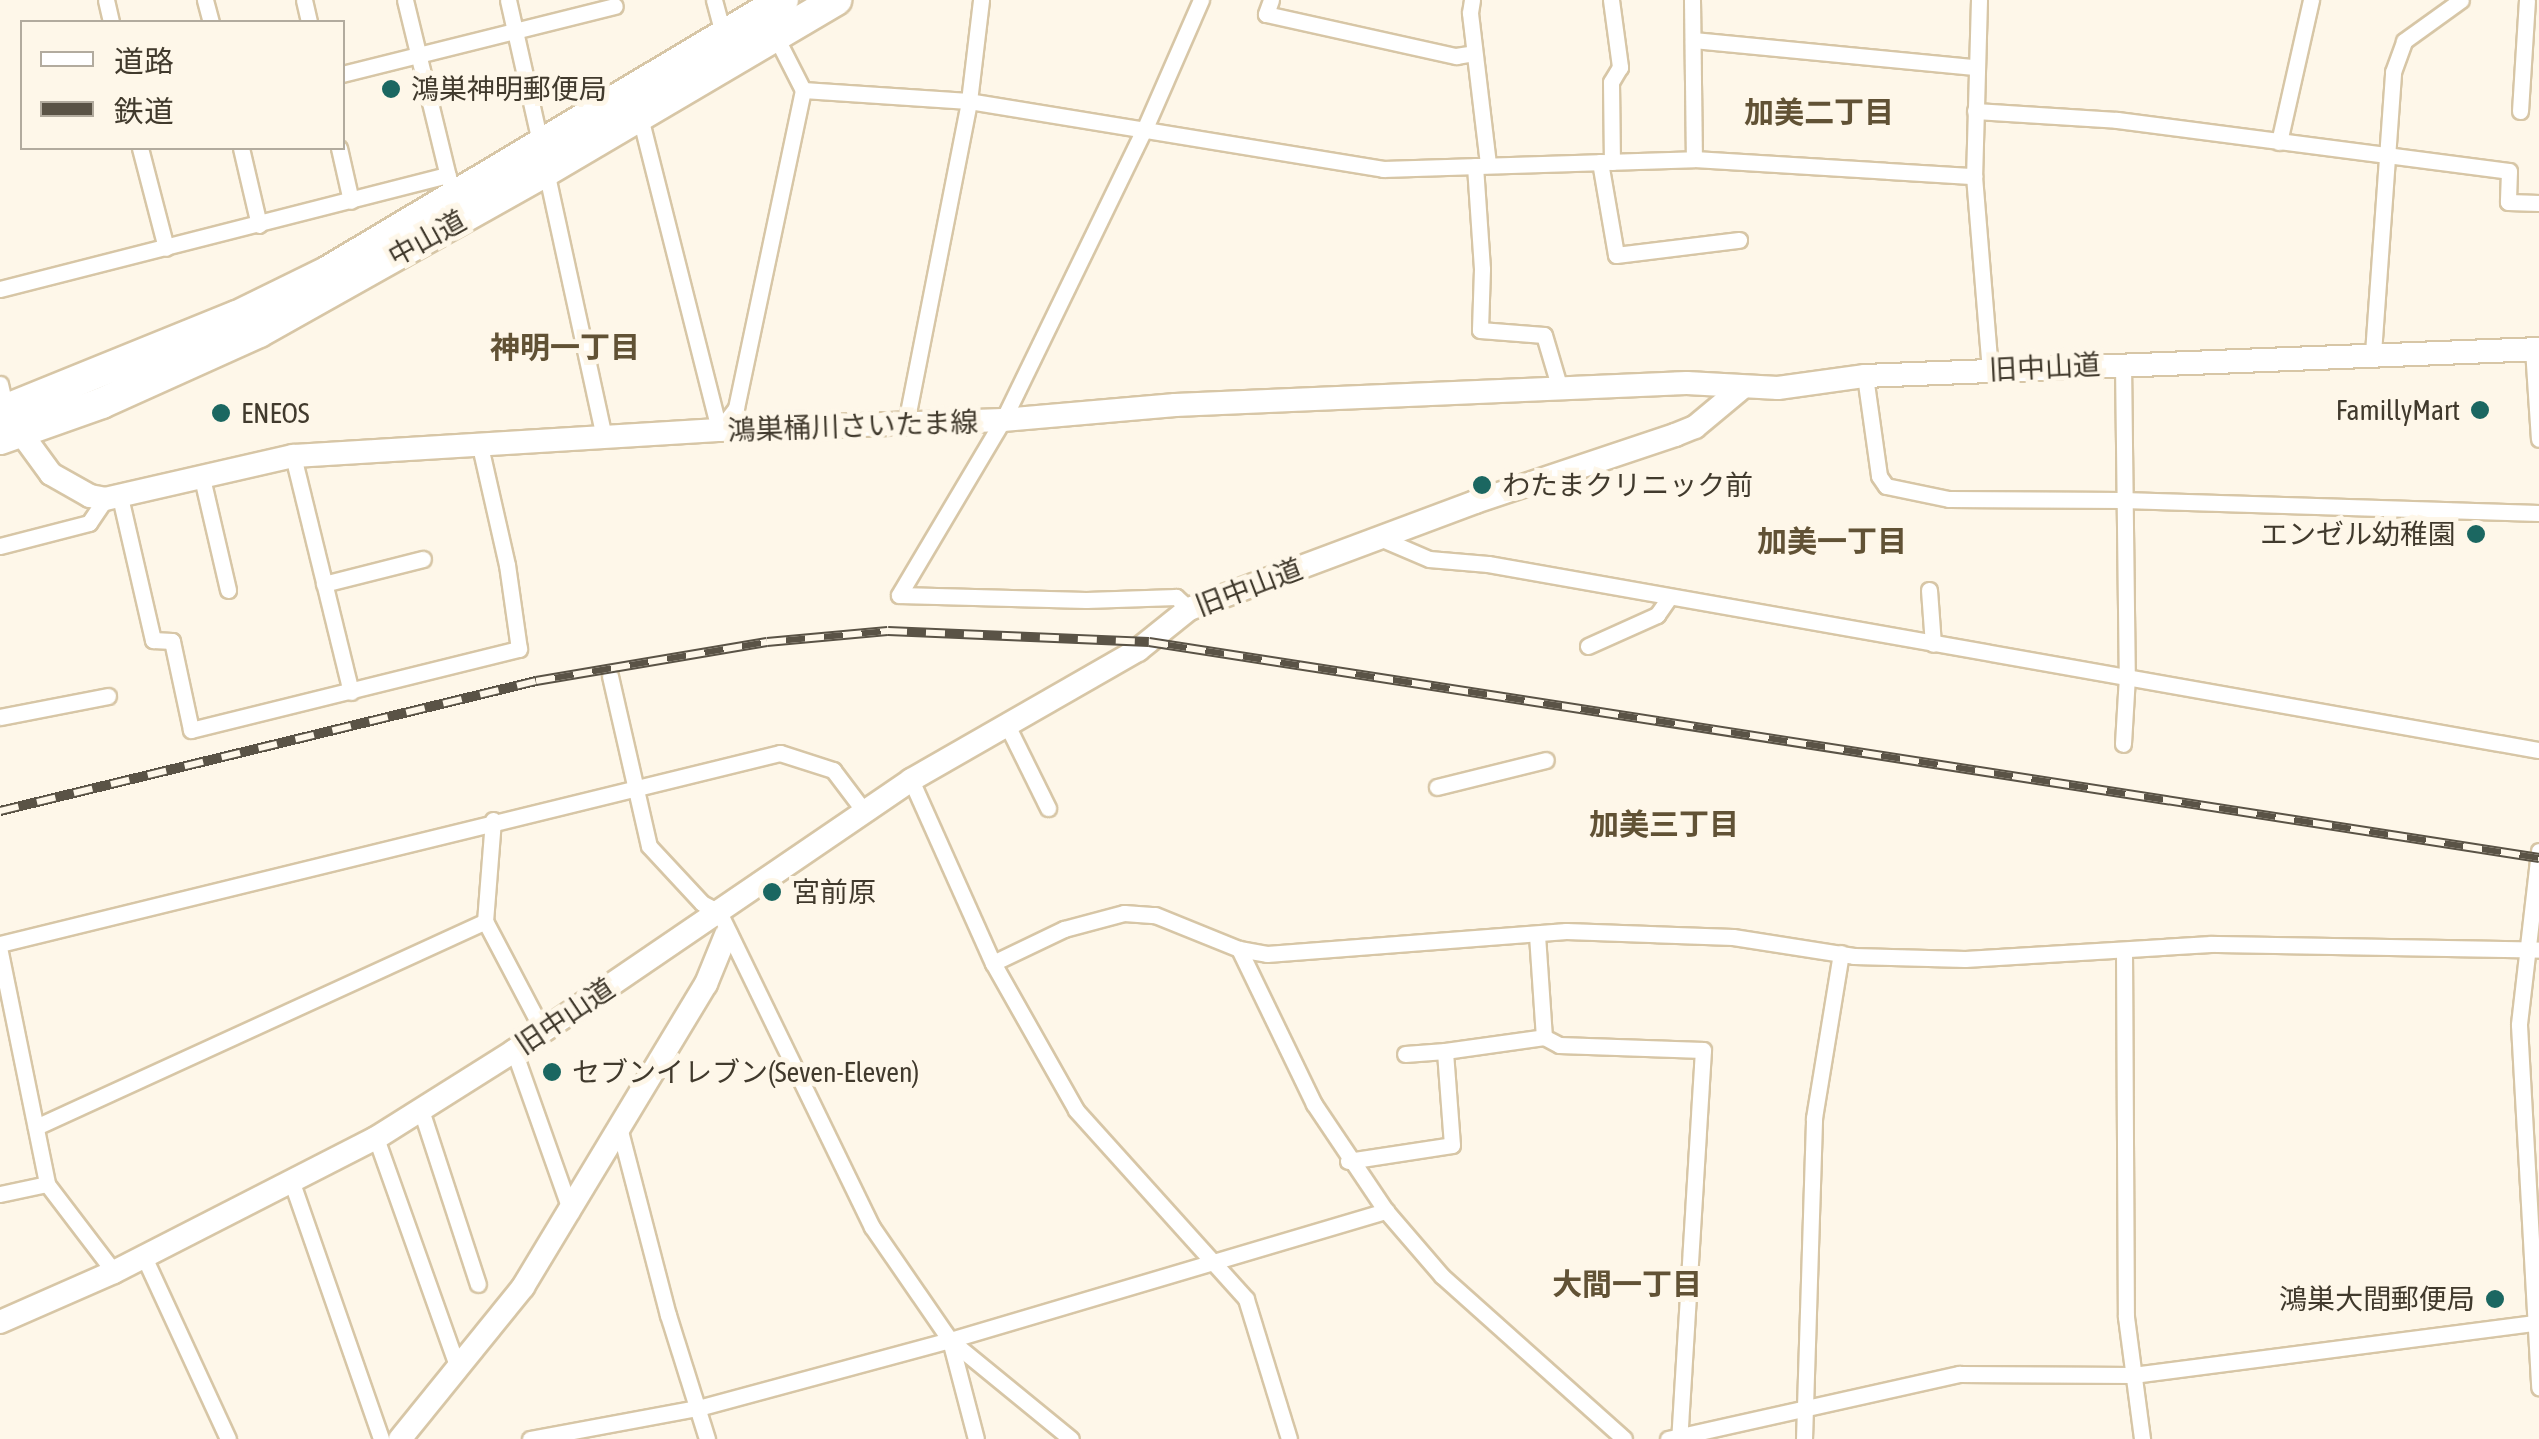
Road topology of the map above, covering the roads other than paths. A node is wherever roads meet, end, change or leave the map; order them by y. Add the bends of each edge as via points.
1 (405, 0) edge
2 (508, 0) edge
3 (714, 0) edge
4 (784, 0) edge
5 (836, 0) edge
6 (981, 0) edge
7 (1201, 0) edge
8 (1271, 0) edge
9 (1472, 0) edge
10 (1611, 0) edge
11 (1692, 0) edge
12 (1979, 0) edge
13 (2311, 0) edge
14 (2461, 0) edge
15 (2527, 0) edge
16 (615, 6) dead end
17 (516, 31) junction
18 (775, 35) junction
19 (724, 37) junction
20 (1693, 40) junction
21 (1474, 52) junction
22 (419, 56) junction
23 (1975, 67) junction
24 (345, 73) edge
25 (803, 90) junction
26 (969, 101) junction
27 (1975, 111) junction
28 (2520, 111) dead end
29 (639, 113) junction
30 (1145, 128) junction
31 (2279, 142) junction
32 (141, 150) edge
33 (241, 150) edge
34 (338, 150) edge
35 (2388, 156) junction
36 (543, 159) junction
37 (1694, 160) junction
38 (1606, 162) junction
39 (1481, 165) junction
40 (1974, 176) junction
41 (451, 187) junction
42 (351, 201) junction
43 (2539, 203) edge
44 (259, 225) junction
45 (1739, 240) dead end
46 (166, 248) junction
47 (0, 289) edge
48 (2536, 349) edge
49 (2372, 353) junction
50 (2123, 363) junction
51 (1990, 370) junction
52 (1865, 376) junction
53 (1743, 386) junction
54 (1560, 389) junction
55 (5, 416) edge
56 (1003, 420) junction
57 (906, 424) junction
58 (719, 430) junction
59 (604, 438) junction
60 (2539, 439) edge
61 (480, 446) junction
62 (293, 456) junction
63 (202, 478) junction
64 (112, 498) junction
65 (2122, 500) junction
66 (2539, 513) edge
67 (1380, 538) junction
68 (0, 546) edge
69 (423, 558) dead end
70 (324, 584) junction
71 (228, 590) dead end
72 (1929, 590) dead end
73 (1669, 598) junction
74 (1189, 609) junction
75 (1932, 644) junction
76 (1588, 646) dead end
77 (610, 676) dead end
78 (2127, 676) junction
79 (351, 692) junction
80 (108, 696) dead end
81 (0, 717) edge
82 (1006, 723) junction
83 (2123, 744) dead end
84 (2539, 750) edge
85 (1546, 760) dead end
86 (911, 780) junction
87 (633, 785) junction
88 (1437, 787) dead end
89 (1048, 808) dead end
90 (864, 811) junction
91 (493, 820) junction
92 (2539, 851) edge
93 (486, 922) junction
94 (723, 924) junction
95 (1537, 934) junction
96 (0, 944) edge
97 (1238, 950) junction
98 (2124, 950) junction
99 (2534, 950) edge
100 (0, 952) edge
101 (1842, 953) junction
102 (993, 962) junction
103 (543, 1032) junction
104 (1544, 1038) junction
105 (1445, 1050) junction
106 (514, 1051) junction
107 (1405, 1054) dead end
108 (421, 1110) junction
109 (36, 1126) junction
110 (620, 1131) junction
111 (376, 1138) junction
112 (1348, 1161) junction
113 (291, 1180) junction
114 (47, 1184) junction
115 (0, 1194) edge
116 (1386, 1212) junction
117 (571, 1213) junction
118 (144, 1257) junction
119 (1209, 1262) junction
120 (114, 1272) junction
121 (478, 1284) dead end
122 (0, 1322) edge
123 (2536, 1322) edge
124 (950, 1340) junction
125 (457, 1366) junction
126 (2133, 1375) junction
127 (2539, 1387) edge
128 (698, 1408) junction
129 (1807, 1409) junction
130 (582, 1434) edge
131 (1676, 1438) edge
132 (228, 1439) edge
133 (381, 1439) edge
134 (400, 1439) edge
135 (530, 1439) edge
136 (707, 1439) edge
137 (976, 1439) edge
138 (1071, 1439) edge
139 (1289, 1439) edge
140 (1624, 1439) edge
141 (1804, 1439) edge
142 (2142, 1439) edge

1 - 22 street
2 - 17 street
3 - 19 street
4 - 19 highway, 中山道
5 - 18 highway, 中山道
6 - 26 street
7 - 30 street
8 - 21 street via 1266,14 1456,56
9 - 21 street
10 - 38 street via 1620,66 1611,82
11 - 20 street
12 - 23 street
13 - 31 street
14 - 35 street via 2404,42 2394,72
15 - 28 street
16 - 17 street
17 - 22 street
17 - 36 street
18 - 25 street
18 - 29 highway, 中山道
19 - 36 highway, 中山道
20 - 23 street
20 - 37 street
21 - 39 street
22 - 24 street
22 - 41 street
23 - 27 street
25 - 26 street
25 - 58 street via 736,408
26 - 30 street
26 - 57 street
27 - 31 street via 2117,120
27 - 40 street
29 - 36 highway, 中山道
29 - 58 street
30 - 39 street via 1384,168
30 - 56 street
31 - 35 street
32 - 46 street
33 - 44 street
34 - 42 street
35 - 43 street via 2509,171 2508,202
35 - 49 street
36 - 41 highway, 中山道
36 - 55 highway, 中山道 via 258,332
36 - 59 street
37 - 38 street
37 - 40 street
38 - 39 street
38 - 45 street via 1616,255
39 - 54 street via 1480,330 1544,335
40 - 51 street
41 - 42 street
41 - 55 highway, 中山道 via 327,272
42 - 44 street
44 - 46 street
46 - 47 street
48 - 49 main road, 旧中山道
48 - 60 street
49 - 50 main road, 旧中山道
50 - 51 main road, 旧中山道
50 - 65 street
51 - 52 main road, 旧中山道
52 - 53 main road, 旧中山道
52 - 65 street via 1879,476 1886,486 1949,499
53 - 54 main road, 鴻巣桶川さいたま線
53 - 67 main road, 旧中山道 via 1685,431
54 - 56 main road, 鴻巣桶川さいたま線
55 - 64 main road via 51,474 90,496
56 - 57 main road, 鴻巣桶川さいたま線
56 - 74 street via 899,595 1176,597
57 - 58 main road, 鴻巣桶川さいたま線
58 - 59 main road, 鴻巣桶川さいたま線
59 - 61 main road, 鴻巣桶川さいたま線
61 - 62 main road, 鴻巣桶川さいたま線
61 - 79 street via 518,649
62 - 63 main road, 鴻巣桶川さいたま線
62 - 70 street
63 - 64 main road, 鴻巣桶川さいたま線
63 - 71 street
64 - 68 street via 89,523
64 - 79 street via 153,640 172,642 190,730
65 - 66 street
65 - 78 street
67 - 73 street via 1429,559
67 - 74 main road, 旧中山道
69 - 70 street
70 - 79 street
72 - 75 street
73 - 75 street
73 - 76 street via 1657,615
74 - 82 main road, 旧中山道 via 1138,650
75 - 78 street
77 - 87 street
78 - 83 street
78 - 84 street
80 - 81 street
82 - 86 main road, 旧中山道
82 - 89 street
85 - 88 street
86 - 90 main road, 旧中山道
86 - 102 street
87 - 90 street via 780,753 833,770
87 - 91 street
87 - 94 street via 650,846
90 - 94 main road, 旧中山道
91 - 93 street
91 - 96 street
92 - 99 street
93 - 103 street
93 - 109 street
94 - 103 main road, 旧中山道
94 - 110 main road via 706,984
94 - 124 street via 872,1227
95 - 97 street via 1267,954
95 - 101 street via 1702,934
95 - 104 street
97 - 102 street via 1155,915 1124,912
97 - 112 street
98 - 99 street via 2210,944
98 - 101 street via 1965,959
98 - 126 street via 2126,1317
99 - 123 street via 2519,1025
100 - 109 street
101 - 129 street via 1814,1118
102 - 119 street via 1076,1110
103 - 106 main road, 旧中山道
104 - 105 street
104 - 131 street via 1560,1046 1703,1050
105 - 107 street
105 - 112 street via 1452,1145
106 - 108 main road, 旧中山道
106 - 117 street
108 - 111 main road, 旧中山道
108 - 121 street
109 - 114 street
110 - 117 main road
110 - 128 street
111 - 113 main road, 旧中山道
111 - 125 street
112 - 116 street
113 - 118 main road, 旧中山道
113 - 133 street
114 - 115 street
114 - 120 street
116 - 119 street
116 - 140 street via 1442,1276
117 - 125 main road via 523,1287
118 - 120 main road, 旧中山道
118 - 132 street
119 - 124 street
119 - 139 street via 1246,1300
120 - 122 main road, 旧中山道
123 - 126 street
123 - 127 street
124 - 128 street
124 - 137 street
124 - 138 street
125 - 134 main road
126 - 129 street via 1960,1374
126 - 142 street
128 - 130 street
128 - 136 street
129 - 131 street
129 - 141 street
130 - 135 street

